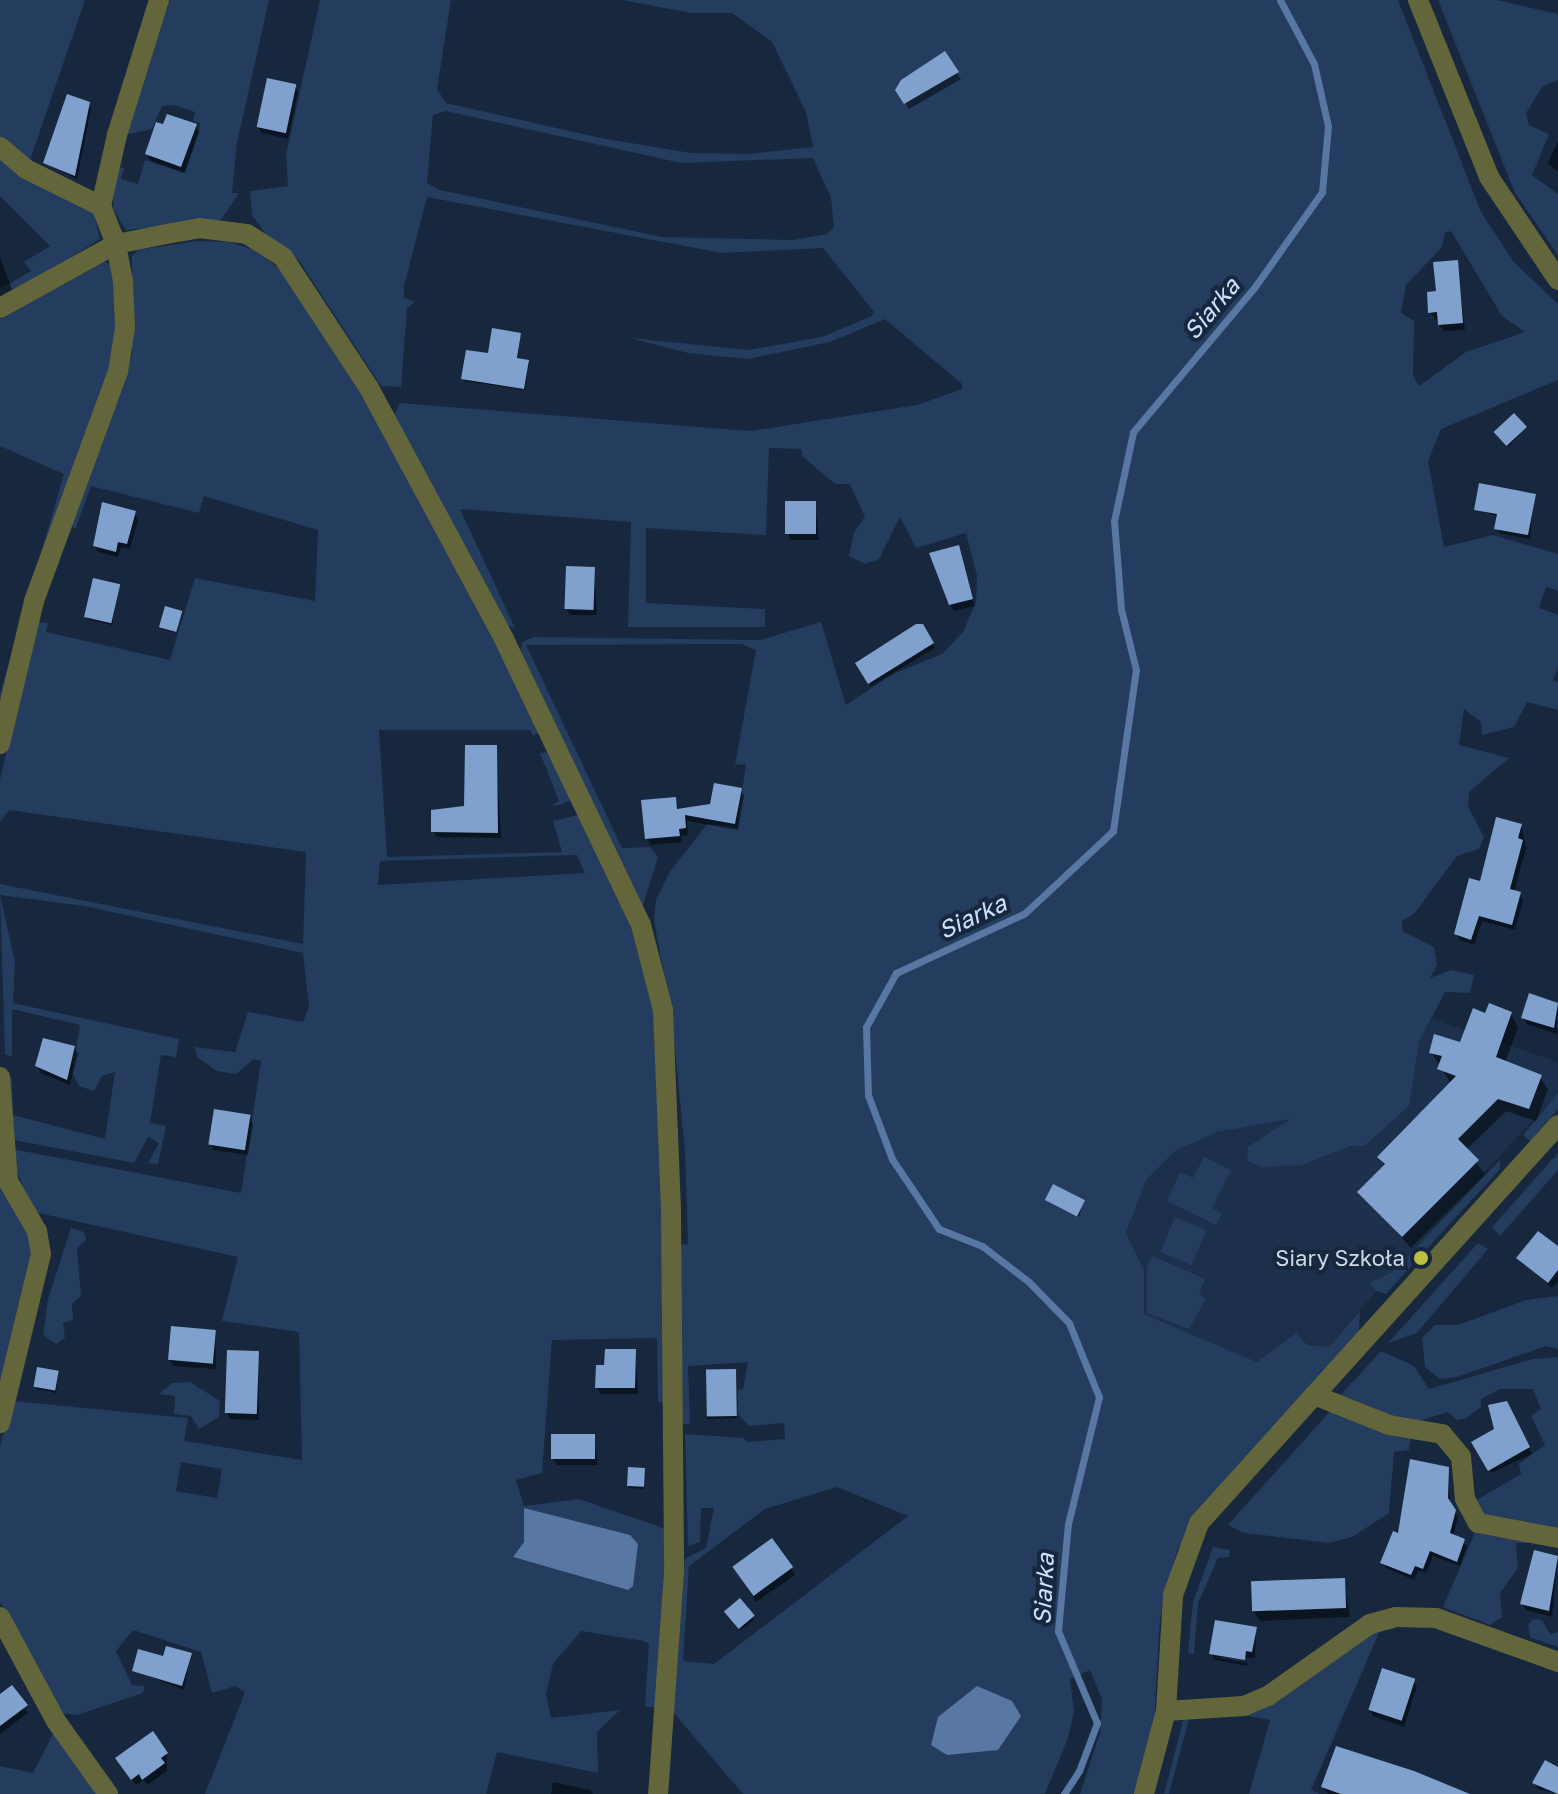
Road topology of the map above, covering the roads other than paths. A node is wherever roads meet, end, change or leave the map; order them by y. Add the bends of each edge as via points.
1 (159, 0) edge
2 (1418, 0) edge
3 (0, 147) edge
4 (101, 206) junction
5 (116, 244) junction
6 (1558, 280) edge
7 (0, 308) edge
8 (0, 744) edge
9 (0, 1077) edge
10 (1558, 1125) edge
11 (1314, 1395) junction
12 (0, 1423) edge
13 (1558, 1538) edge
14 (0, 1617) edge
15 (1558, 1662) edge
16 (1166, 1711) junction
17 (108, 1794) edge
18 (658, 1794) edge
19 (1144, 1794) edge

1 - 4 street
2 - 6 street via 1489,177
3 - 4 street via 26,169
4 - 5 street
5 - 7 street
5 - 8 street via 125,328 118,372 34,601
5 - 18 street via 199,228 247,234 283,257 369,388 504,639 651,954 663,1010 674,1572
9 - 12 street via 8,1181 37,1231 41,1254
10 - 11 street
11 - 13 street via 1389,1425 1442,1434 1461,1457 1465,1499 1478,1523
11 - 16 street via 1199,1523 1173,1595
14 - 17 street via 56,1721
15 - 16 street via 1436,1618 1396,1617 1370,1624 1268,1696 1244,1706
16 - 19 street

